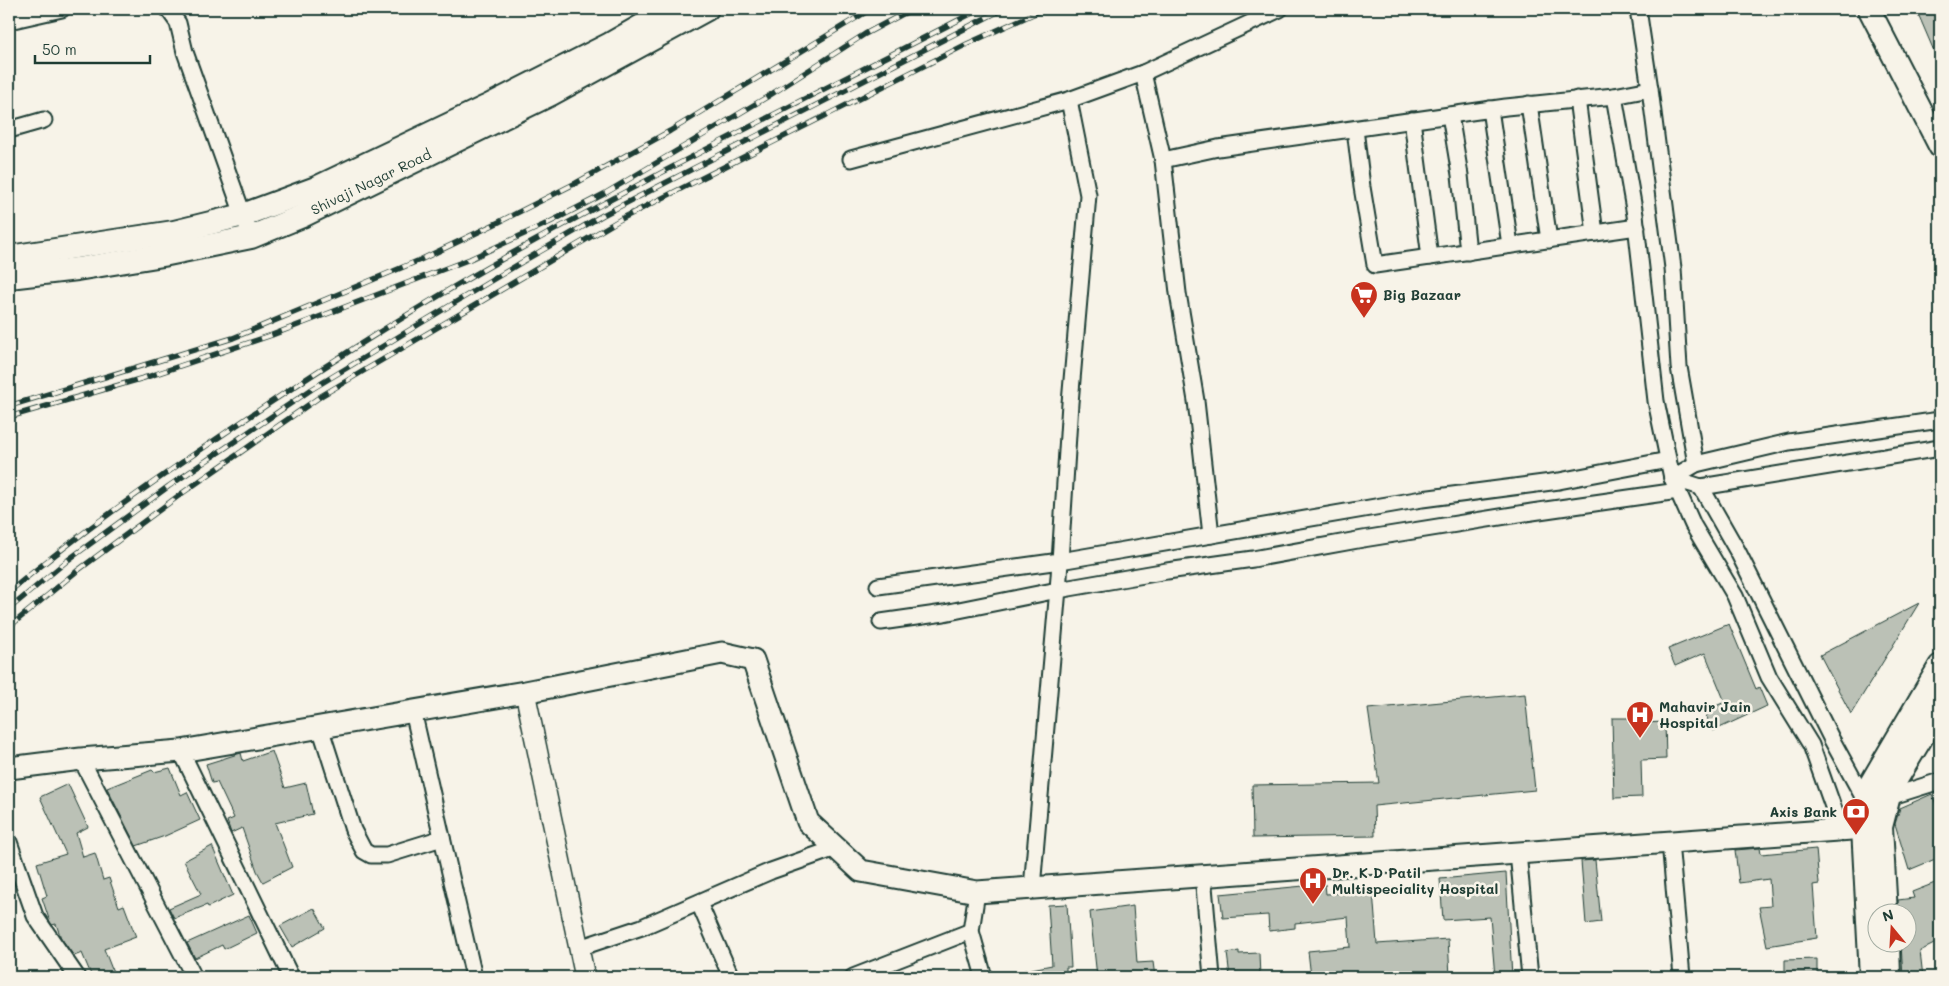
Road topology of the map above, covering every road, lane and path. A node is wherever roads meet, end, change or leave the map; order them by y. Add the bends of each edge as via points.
1 (62, 9) edge
2 (168, 9) edge
3 (671, 9) edge
4 (707, 9) edge
5 (1280, 9) edge
6 (1638, 9) edge
7 (1875, 11) edge
8 (9, 21) edge
9 (1143, 73) junction
10 (1650, 88) junction
11 (1614, 96) junction
12 (1069, 100) junction
13 (1577, 100) junction
14 (1529, 104) junction
15 (1490, 109) junction
16 (1450, 115) junction
17 (44, 120) dead end
18 (1412, 120) junction
19 (1355, 129) junction
20 (9, 130) edge
21 (1940, 147) edge
22 (851, 159) dead end
23 (1164, 160) junction
24 (243, 215) junction
25 (1637, 227) junction
26 (1594, 233) junction
27 (251, 237) junction
28 (1549, 240) junction
29 (1510, 245) junction
30 (1468, 252) junction
31 (9, 257) edge
32 (1430, 257) junction
33 (9, 277) edge
34 (1940, 420) edge
35 (1940, 448) edge
36 (1668, 460) junction
37 (1696, 464) junction
38 (1675, 484) junction
39 (1701, 487) junction
40 (1211, 535) junction
41 (1060, 561) junction
42 (878, 586) dead end
43 (1058, 590) junction
44 (881, 622) dead end
45 (1940, 666) edge
46 (525, 692) junction
47 (1940, 707) edge
48 (413, 711) junction
49 (320, 727) junction
50 (181, 751) junction
51 (82, 759) junction
52 (9, 768) edge
53 (1940, 781) edge
54 (1888, 798) junction
55 (1867, 804) junction
56 (1872, 827) junction
57 (1841, 829) junction
58 (442, 838) junction
59 (9, 842) edge
60 (1670, 842) junction
61 (836, 848) junction
62 (1518, 853) junction
63 (1203, 875) junction
64 (1032, 888) junction
65 (978, 892) junction
66 (699, 903) junction
67 (1884, 904) edge
68 (971, 931) junction
69 (579, 948) junction
70 (1888, 954) edge
71 (77, 977) edge
72 (194, 977) edge
73 (291, 977) edge
74 (474, 977) edge
75 (584, 977) edge
76 (731, 977) edge
77 (853, 977) edge
78 (984, 977) edge
79 (1212, 977) edge
80 (1530, 977) edge
81 (1682, 977) edge
82 (1871, 977) edge
83 (1889, 977) edge

1 - 8 street
2 - 24 street via 178,23 185,52
3 - 24 main road, Shivaji Nagar Road via 486,107 316,188
4 - 27 main road, Shivaji Nagar Road via 551,94 302,216
5 - 9 street
6 - 10 street
7 - 21 main road
9 - 12 street
9 - 23 street
10 - 11 street
10 - 37 street via 1672,268 1679,367
11 - 13 street
11 - 25 street
12 - 22 street
12 - 41 street via 1088,195
13 - 14 street
13 - 26 street
14 - 15 street
14 - 28 street
15 - 16 street
15 - 29 street
16 - 18 street
16 - 30 street
17 - 20 street
18 - 19 street
18 - 32 street
19 - 23 street via 1218,148
19 - 32 street via 1375,265
23 - 40 street via 1178,293 1196,401
24 - 27 street
24 - 31 main road, Shivaji Nagar Road via 174,232
25 - 26 street
25 - 36 street via 1656,401
26 - 28 street
27 - 33 main road, Shivaji Nagar Road via 163,255
28 - 29 street
29 - 30 street
30 - 32 street
34 - 37 street via 1789,442
35 - 39 street
36 - 38 street
36 - 40 street via 1559,481
37 - 38 street
38 - 39 street
38 - 43 street
38 - 57 street via 1693,525 1735,596 1769,677 1811,745
39 - 55 street via 1738,552
40 - 41 street
41 - 42 street
41 - 43 street
43 - 44 street
43 - 64 street
45 - 55 main road via 1870,785
46 - 48 main road
46 - 61 main road via 722,653 753,660 808,822
46 - 69 street
47 - 54 main road
48 - 49 main road
48 - 58 street
49 - 50 main road
49 - 58 street via 353,830 364,852 387,855
50 - 51 main road
50 - 73 street
51 - 52 main road
51 - 72 street
53 - 54 street
54 - 55 street
54 - 56 main road
55 - 56 main road
56 - 57 main road
56 - 67 main road
56 - 82 main road
57 - 60 main road
58 - 74 street
59 - 71 street via 35,916
60 - 62 main road
60 - 81 street
61 - 65 main road via 861,872
61 - 66 street via 771,871
62 - 63 main road
62 - 80 street
63 - 64 main road
63 - 79 street
64 - 65 main road
65 - 68 street
66 - 69 street
66 - 76 street
68 - 77 street
68 - 78 street
69 - 75 street
70 - 83 main road

